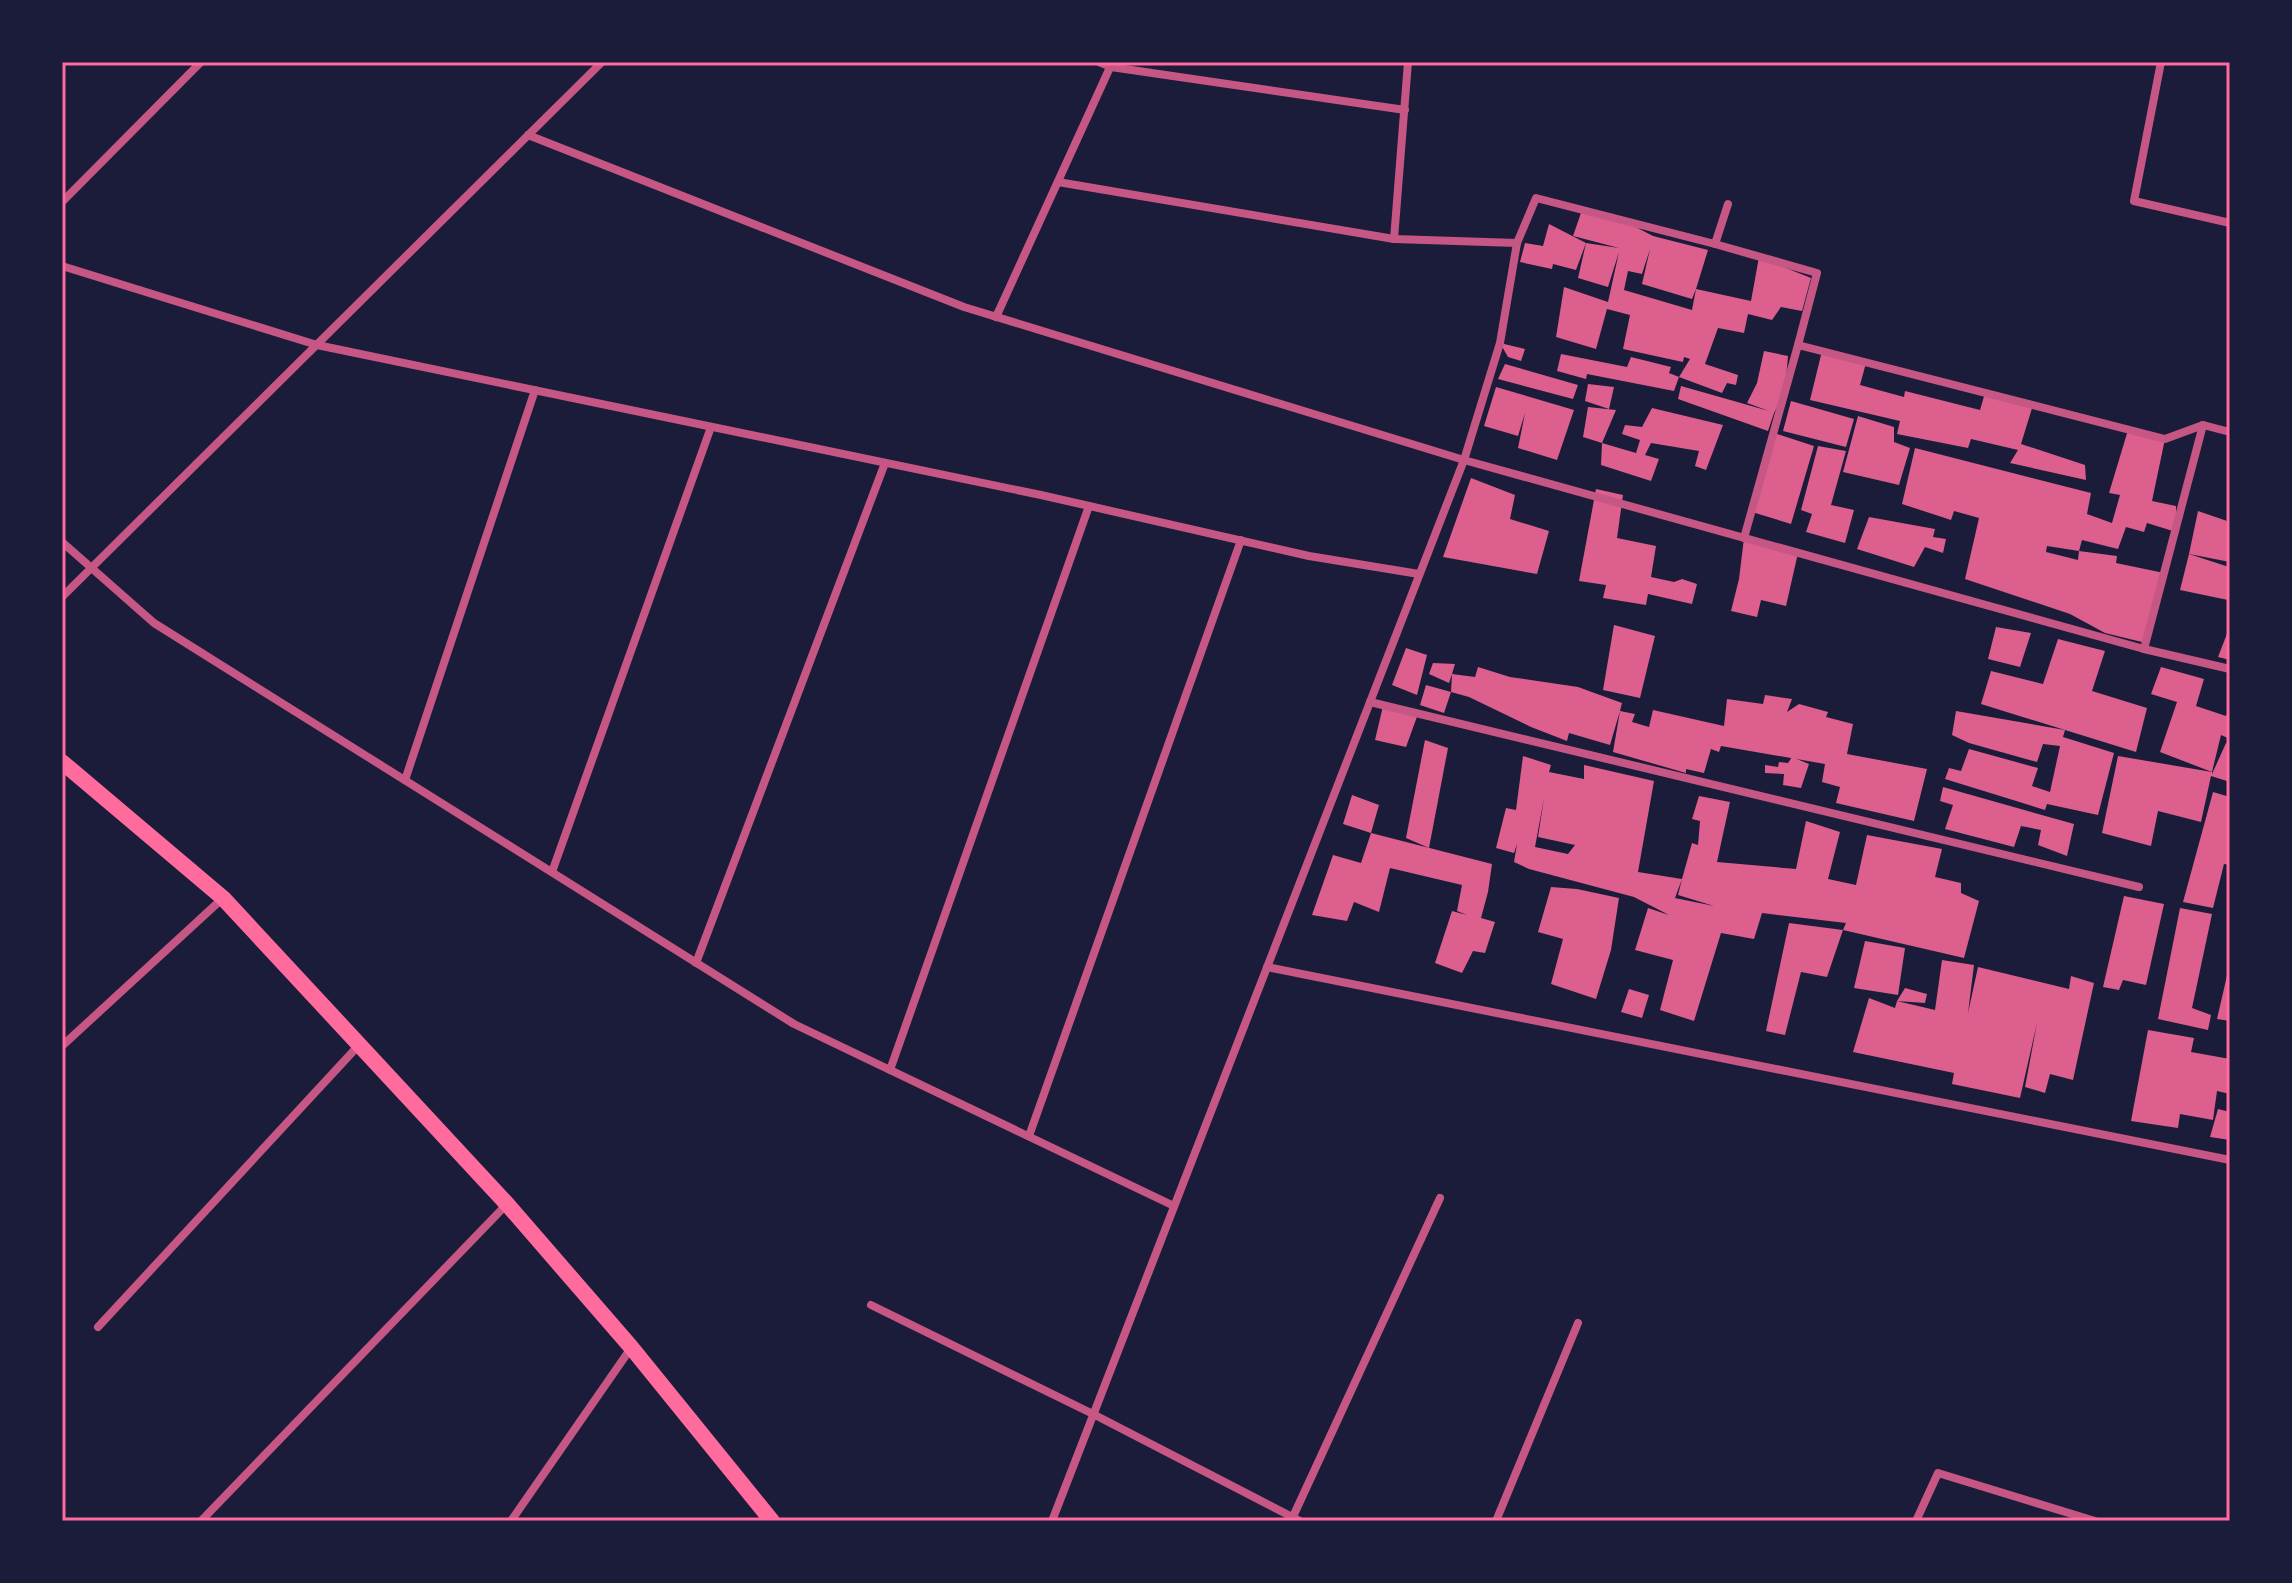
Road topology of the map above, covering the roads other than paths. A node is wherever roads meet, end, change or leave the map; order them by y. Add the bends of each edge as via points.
1 (201, 62) edge
2 (602, 62) edge
3 (1099, 62) edge
4 (1408, 62) edge
5 (2161, 62) edge
6 (1112, 65) edge
7 (1405, 110) junction
8 (528, 135) junction
9 (1058, 182) junction
10 (62, 202) edge
11 (1728, 204) dead end
12 (2230, 223) edge
13 (1394, 239) junction
14 (1517, 243) junction
15 (1715, 244) junction
16 (62, 266) edge
17 (996, 317) junction
18 (317, 345) junction
19 (1798, 345) junction
20 (535, 390) junction
21 (2203, 425) junction
22 (711, 427) junction
23 (2230, 432) edge
24 (1464, 460) junction
25 (885, 463) junction
26 (1089, 506) junction
27 (1744, 538) junction
28 (1241, 540) junction
29 (62, 542) edge
30 (93, 567) junction
31 (1419, 574) junction
32 (62, 597) edge
33 (2144, 649) junction
34 (2230, 669) edge
35 (1370, 702) junction
36 (62, 762) edge
37 (405, 780) junction
38 (552, 872) junction
39 (2139, 887) dead end
40 (223, 898) junction
41 (696, 963) junction
42 (1267, 967) junction
43 (359, 1044) junction
44 (62, 1046) edge
45 (890, 1070) junction
46 (1029, 1136) junction
47 (2230, 1148) edge
48 (2229, 1160) edge
49 (1440, 1198) dead end
50 (507, 1204) junction
51 (1174, 1206) junction
52 (871, 1305) dead end
53 (1578, 1323) dead end
54 (98, 1327) dead end
55 (631, 1347) junction
56 (1093, 1414) junction
57 (1295, 1520) edge
58 (201, 1521) edge
59 (511, 1521) edge
60 (772, 1521) edge
61 (1052, 1521) edge
62 (1496, 1521) edge
63 (1916, 1521) edge
64 (2095, 1521) edge

1 - 10 street
2 - 8 street
3 - 6 street
4 - 7 street
5 - 12 street via 2134,201
6 - 7 street
6 - 9 street
7 - 13 street
8 - 17 street
8 - 18 street
9 - 13 street
9 - 17 street
11 - 15 street
13 - 14 street
14 - 15 street via 1536,198
14 - 24 street via 1500,343
15 - 19 street via 1817,273
16 - 18 street
17 - 24 street
18 - 20 street
18 - 30 street
19 - 21 street via 2165,439
19 - 27 street
20 - 22 street
20 - 37 street
21 - 23 street
21 - 33 street
22 - 25 street
22 - 38 street
24 - 27 street
24 - 31 street
25 - 26 street
25 - 41 street
26 - 28 street
26 - 45 street
27 - 33 street
28 - 31 street
28 - 46 street
29 - 30 street
30 - 32 street
30 - 37 street via 154,623
31 - 35 street
33 - 34 street
35 - 39 street
35 - 42 street
36 - 40 main road
37 - 38 street
38 - 41 street
40 - 43 main road
40 - 44 street
41 - 45 street via 794,1024
42 - 48 street
42 - 51 street
43 - 50 main road
43 - 54 street
45 - 46 street
46 - 51 street
47 - 48 street
49 - 57 street
50 - 55 main road
50 - 58 street
51 - 56 street
52 - 56 street
53 - 62 street
55 - 59 street
55 - 60 main road
56 - 57 street
56 - 61 street
63 - 64 street via 1938,1473

